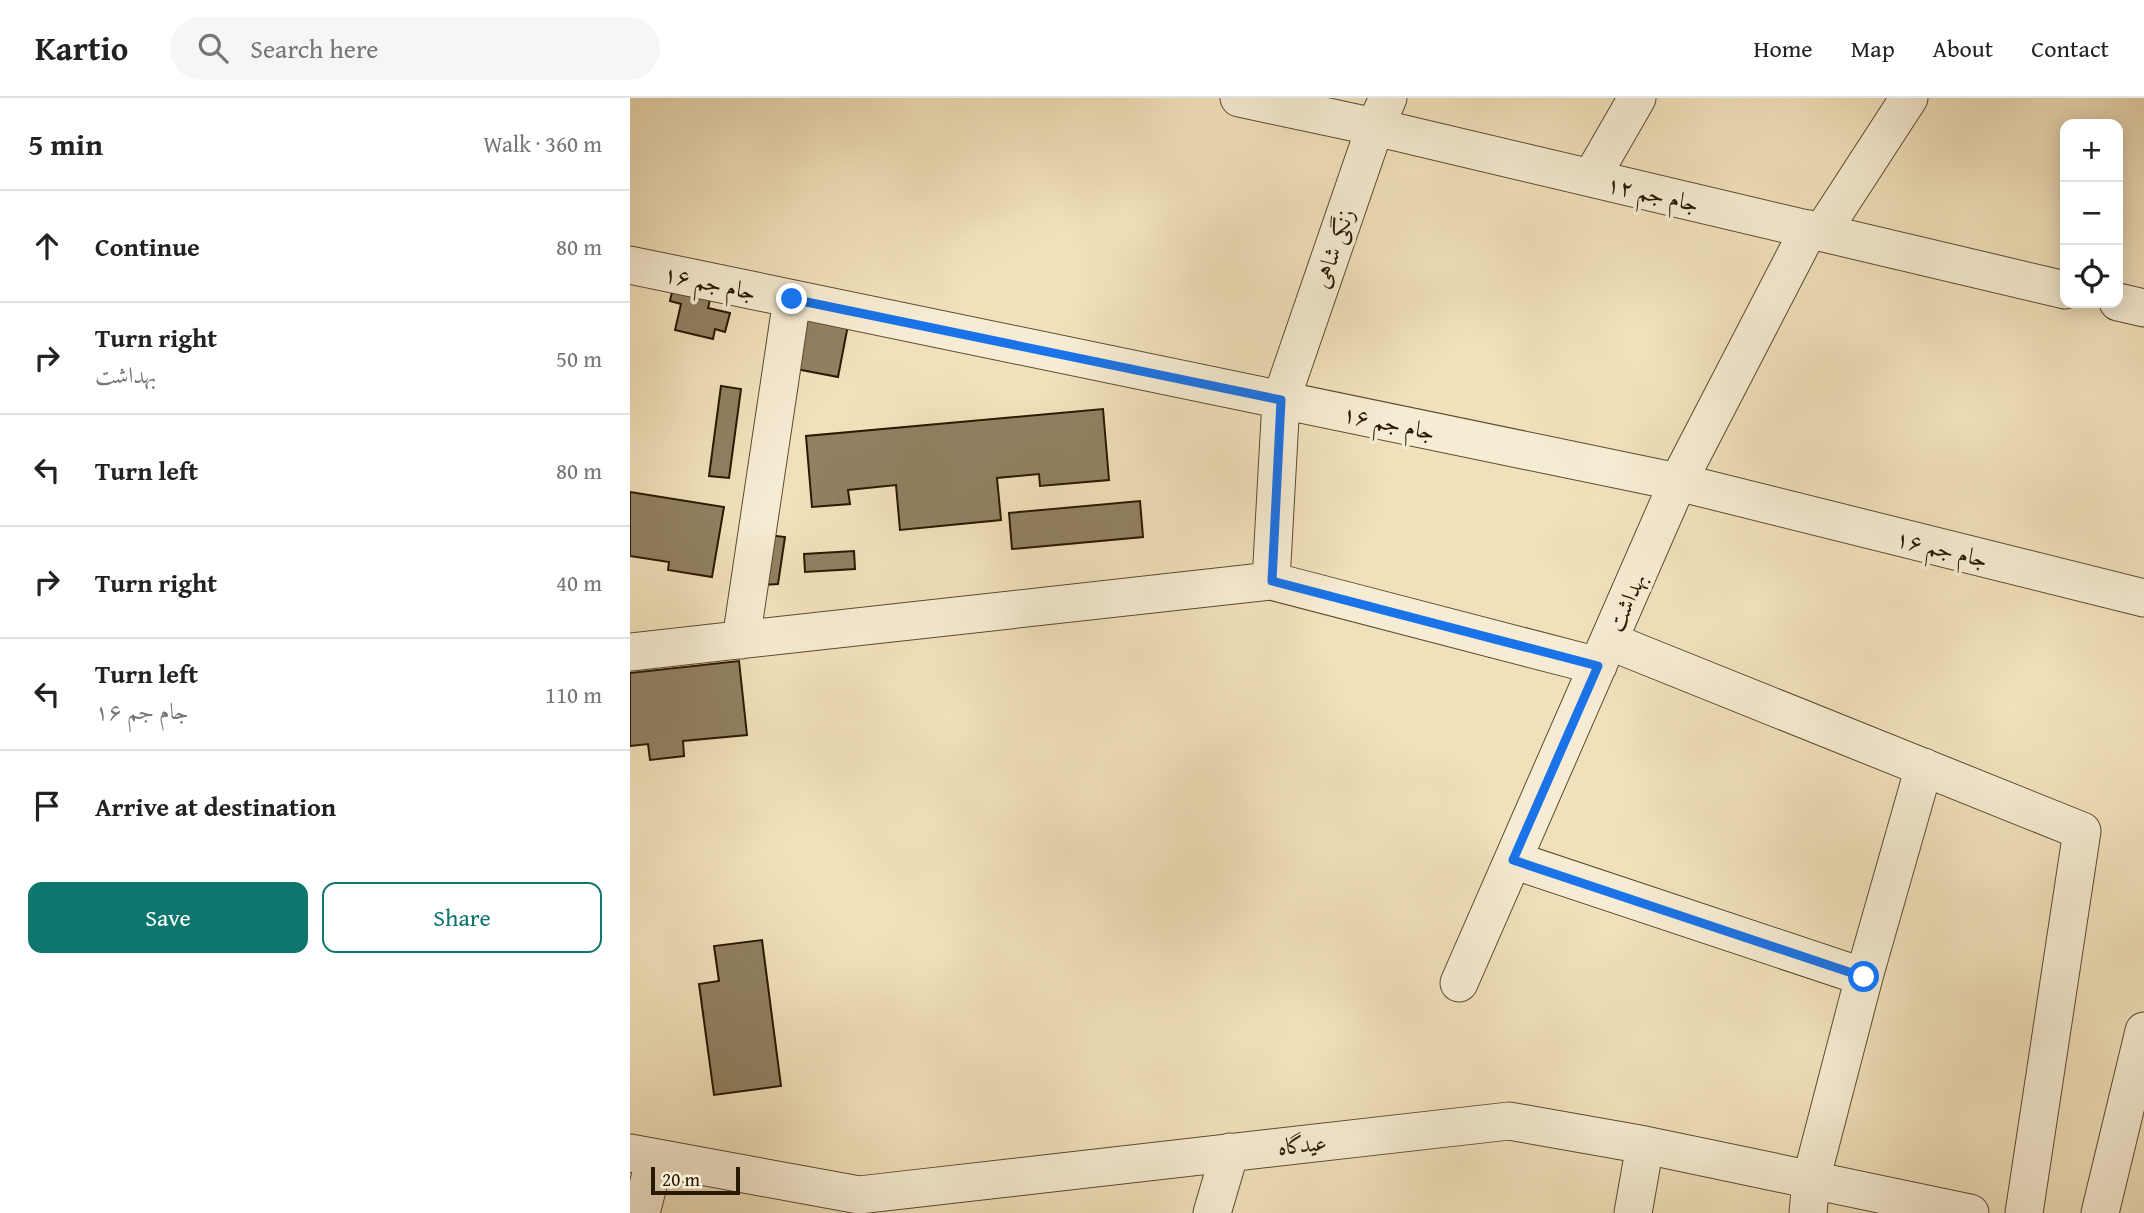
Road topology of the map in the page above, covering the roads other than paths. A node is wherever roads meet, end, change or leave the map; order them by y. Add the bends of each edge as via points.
1 (1240, 98) edge
2 (1637, 98) edge
3 (1909, 98) edge
4 (1381, 113) edge
5 (1591, 178) junction
6 (1815, 231) junction
7 (630, 265) edge
8 (2060, 289) edge
9 (792, 299) junction
10 (2123, 303) edge
11 (2144, 308) edge
12 (1281, 400) junction
13 (1678, 482) junction
14 (1272, 581) junction
15 (2144, 598) edge
16 (741, 639) junction
17 (630, 652) edge
18 (1603, 654) junction
19 (1924, 768) junction
20 (1513, 860) junction
21 (1864, 977) junction
22 (1459, 984) dead end
23 (2144, 1031) edge
24 (1645, 1144) junction
25 (1230, 1153) junction
26 (642, 1155) edge
27 (1810, 1196) edge
28 (952, 1198) edge
29 (640, 1213) edge
30 (1212, 1213) edge
31 (1633, 1213) edge
32 (1970, 1213) edge
33 (2024, 1213) edge
34 (2100, 1213) edge

1 - 4 street, جام جم ۱۲
2 - 5 street
3 - 6 street
4 - 5 street, جام جم ۱۲
4 - 12 street, زنگی شاهی
5 - 6 street, جام جم ۱۲
6 - 8 street, جام جم ۱۲
6 - 13 street, بهداشت
7 - 9 street, جام جم ۱۶
9 - 12 street, جام جم ۱۶
9 - 16 street
10 - 11 street
12 - 13 street, جام جم ۱۶
12 - 14 street, زنگی شاهی
13 - 15 street, جام جم ۱۶
13 - 18 street, بهداشت
14 - 16 street
14 - 18 street
16 - 17 street
18 - 19 street
18 - 20 street, بهداشت
19 - 21 street
19 - 33 street via 2082,831
20 - 21 street
20 - 22 street, بهداشت
21 - 27 street
23 - 34 street
24 - 25 street, عیدگاه via 1509,1121
24 - 27 street, عیدگاه
24 - 31 street
25 - 28 street, عیدگاه
25 - 30 street
26 - 28 street, عیدگاه via 859,1195
26 - 29 street
27 - 32 street, عیدگاه

